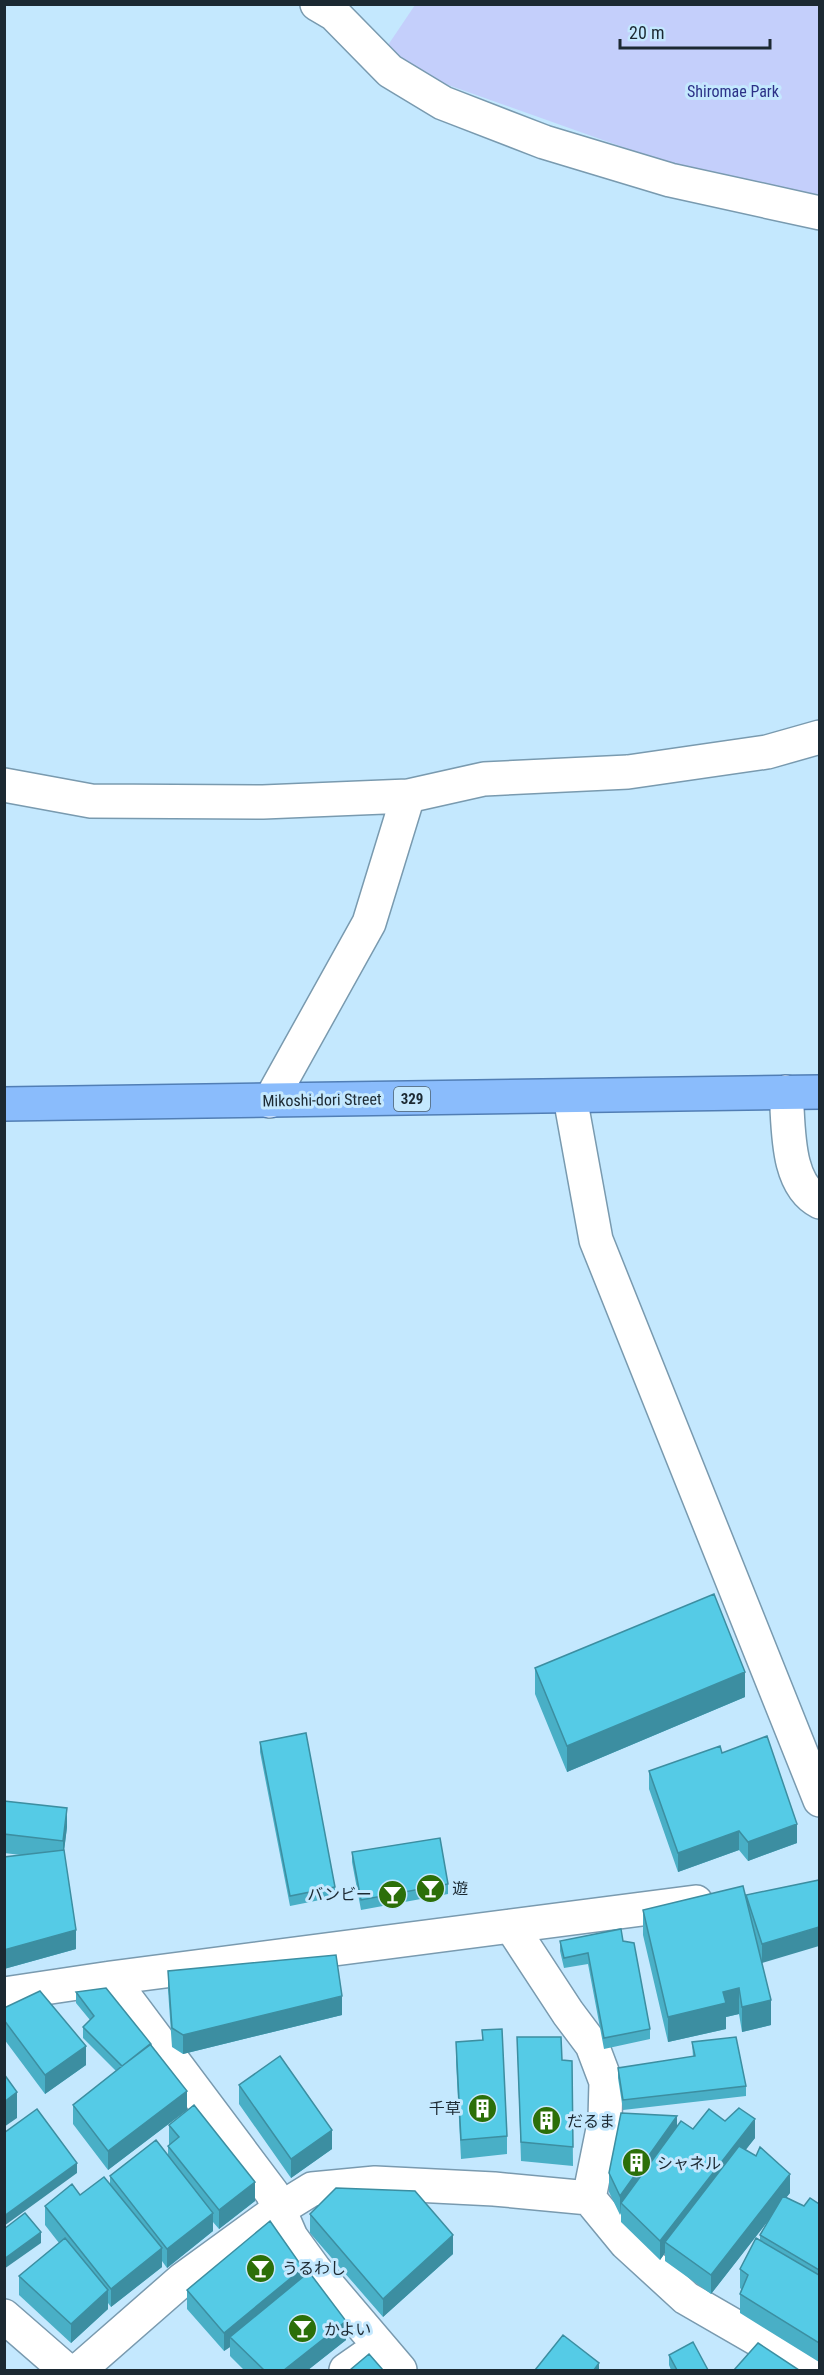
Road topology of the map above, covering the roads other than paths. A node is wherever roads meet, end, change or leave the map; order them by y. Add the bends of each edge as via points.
1 (317, 4) edge
2 (819, 213) edge
3 (819, 737) edge
4 (4, 785) edge
5 (408, 796) junction
6 (786, 1092) junction
7 (819, 1092) edge
8 (570, 1097) junction
9 (270, 1101) junction
10 (4, 1104) edge
11 (819, 1202) edge
12 (819, 1800) edge
13 (724, 1898) edge
14 (511, 1926) junction
15 (111, 1978) junction
16 (4, 1994) edge
17 (589, 2198) junction
18 (278, 2210) junction
19 (4, 2316) edge
20 (389, 2359) edge
21 (66, 2370) edge
22 (79, 2370) edge
23 (346, 2370) edge
24 (811, 2370) edge

1 - 2 street via 334,14 390,70 443,103 544,142 670,180
3 - 5 street via 767,752 628,772 484,779
4 - 5 street via 91,801 263,802
5 - 9 street via 369,923
6 - 7 highway, Mikoshi-dori Street / 329
6 - 8 highway, Mikoshi-dori Street / 329
6 - 11 street via 792,1168
8 - 9 highway, Mikoshi-dori Street / 329
8 - 12 street via 596,1240
9 - 10 highway, Mikoshi-dori Street / 329
13 - 14 street
14 - 15 street
14 - 17 street via 592,2045 606,2082 605,2119
15 - 16 street
15 - 18 street via 272,2193
17 - 18 street via 375,2183 312,2189
17 - 24 street via 627,2243 686,2298
18 - 20 street via 291,2237 315,2270
18 - 22 street via 183,2279
19 - 21 street
20 - 23 street

